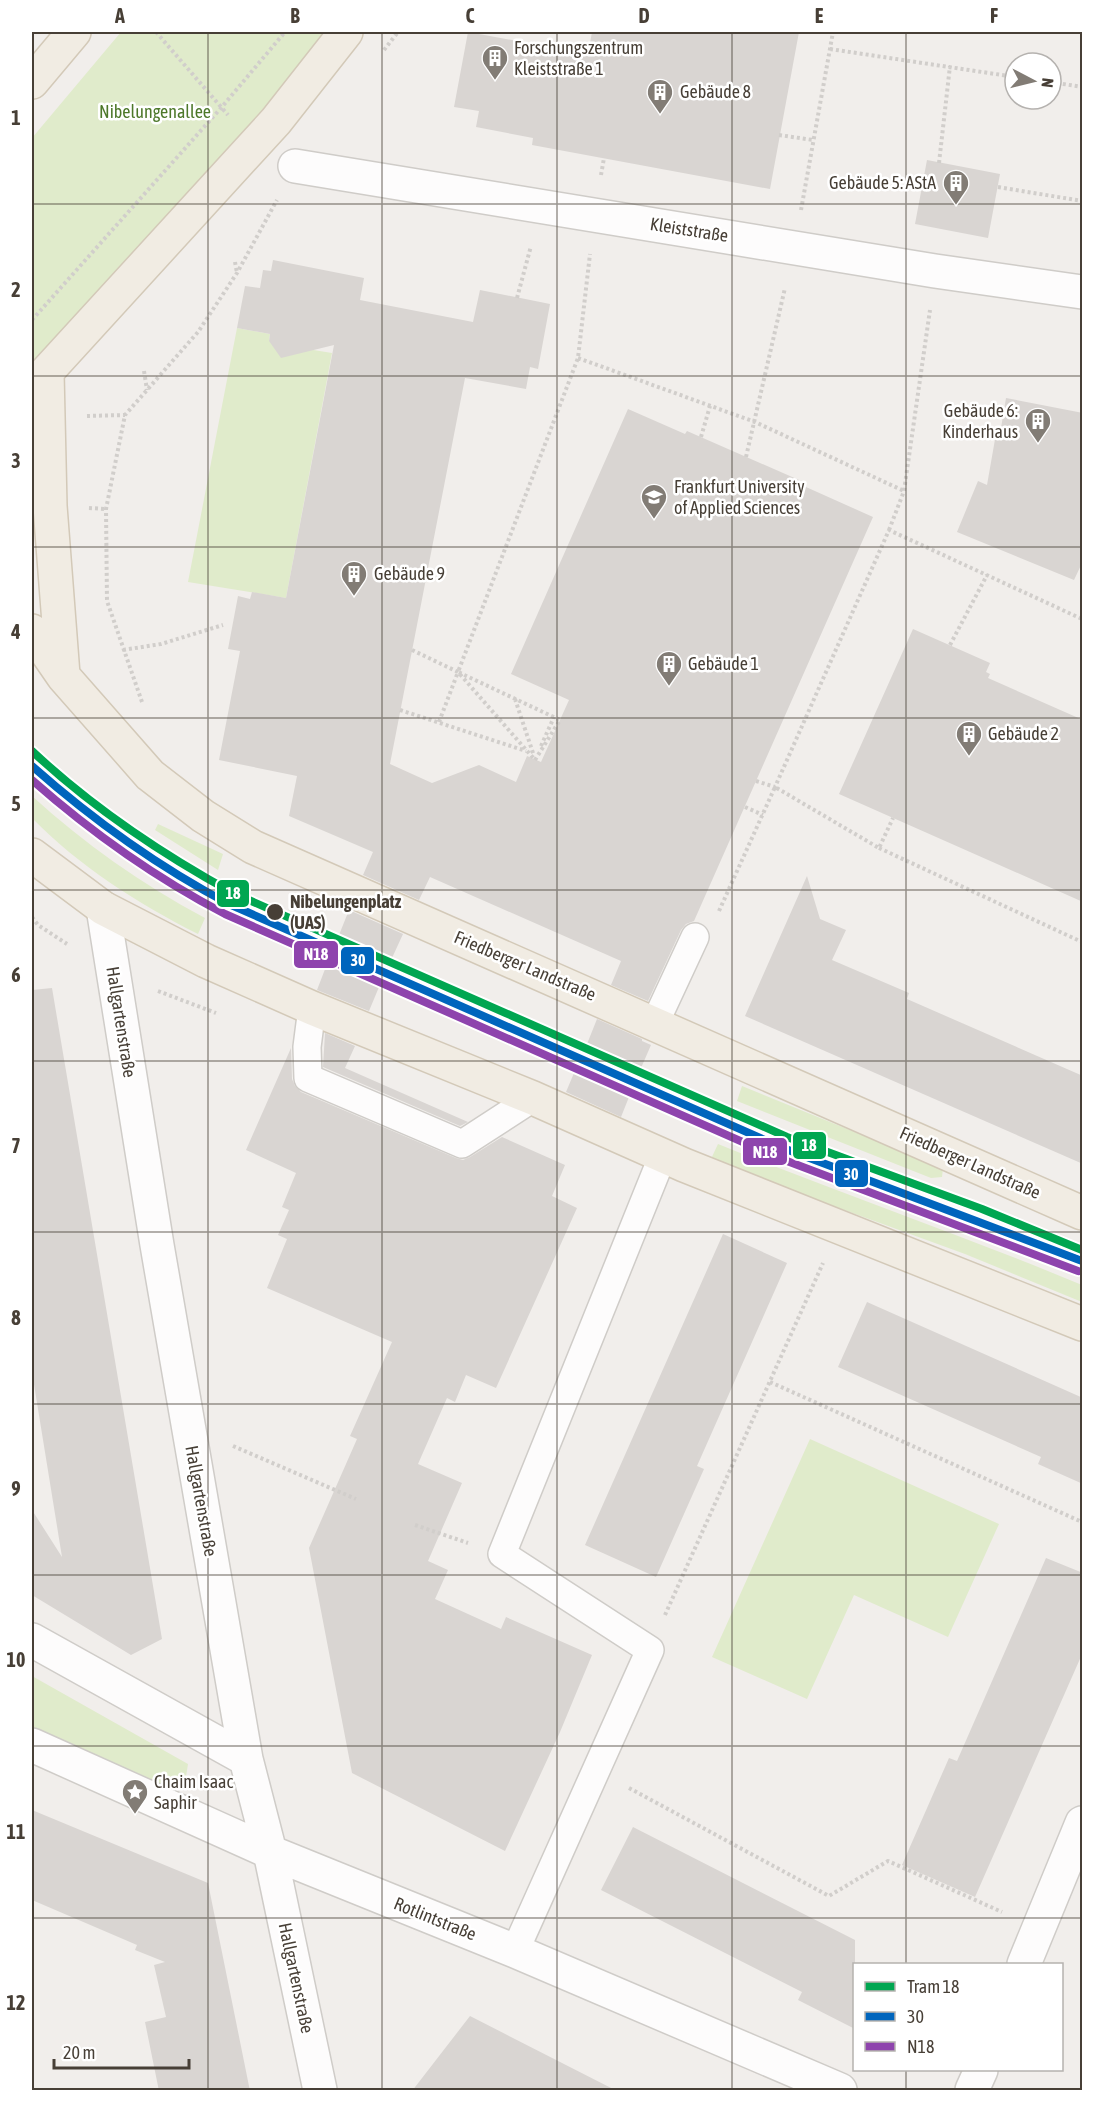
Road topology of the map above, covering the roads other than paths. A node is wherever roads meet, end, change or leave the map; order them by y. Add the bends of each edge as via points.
1 (74, 32) edge
2 (346, 32) edge
3 (32, 81) edge
4 (295, 166) road end
5 (1083, 292) edge
6 (39, 380) edge
7 (32, 631) edge
8 (63, 676) junction
9 (32, 766) edge
10 (32, 855) edge
11 (103, 908) junction
12 (695, 937) dead end
13 (312, 1008) junction
14 (655, 1023) junction
15 (533, 1098) junction
16 (663, 1155) junction
17 (1083, 1213) edge
18 (1083, 1261) edge
19 (1083, 1324) edge
20 (32, 1640) edge
21 (32, 1745) edge
22 (246, 1759) junction
23 (1083, 1822) edge
24 (270, 1852) junction
25 (515, 1951) junction
26 (1025, 1963) edge
27 (981, 2071) edge
28 (320, 2091) edge
29 (840, 2091) edge
30 (972, 2091) edge

1 - 3 main road
2 - 6 main road via 276,121
4 - 5 street, Kleiststraße
6 - 8 main road
7 - 8 main road, Friedberger Landstraße
8 - 14 main road, Friedberger Landstraße via 150,775 203,816 253,847
9 - 18 lane via 135,850 229,904 783,1148
10 - 11 main road
11 - 13 main road via 206,961
11 - 22 street, Hallgartenstraße
12 - 14 lane
13 - 15 main road
13 - 15 lane via 308,1078 462,1144
14 - 17 main road, Friedberger Landstraße
15 - 16 main road
16 - 19 main road
16 - 25 lane via 502,1554 650,1650
20 - 22 street
21 - 24 street, Rotlintstraße
22 - 24 street, Hallgartenstraße
23 - 26 street
24 - 25 street, Rotlintstraße
24 - 28 street, Hallgartenstraße
25 - 29 street, Rotlintstraße
27 - 30 street

